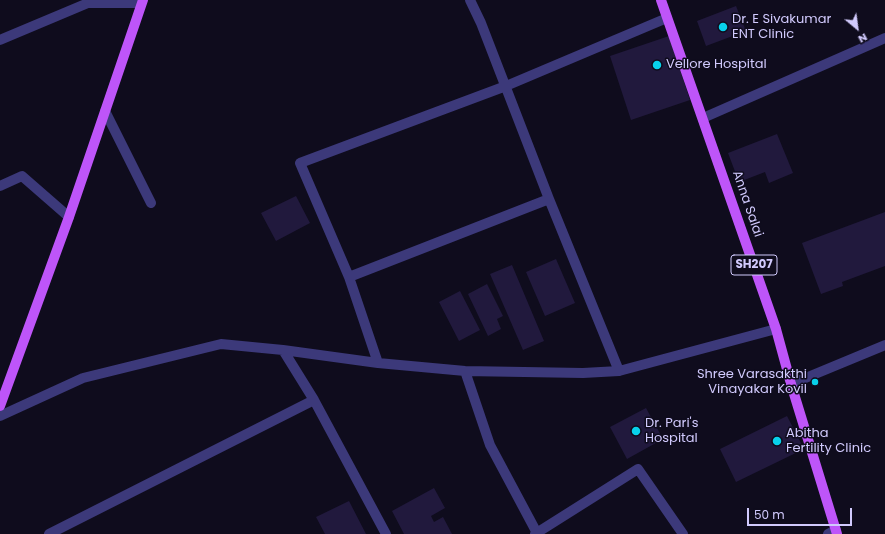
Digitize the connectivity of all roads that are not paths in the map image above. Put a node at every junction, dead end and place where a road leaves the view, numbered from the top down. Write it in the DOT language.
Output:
graph roads {
  1 [pos="470,0"];
  2 [pos="661,0"];
  3 [pos="87,2"];
  4 [pos="142,2"];
  5 [pos="667,18"];
  6 [pos="885,38"];
  7 [pos="0,40"];
  8 [pos="506,86"];
  9 [pos="105,111"];
  10 [pos="704,118"];
  11 [pos="0,186"];
  12 [pos="549,199"];
  13 [pos="151,203"];
  14 [pos="69,217"];
  15 [pos="350,277"];
  16 [pos="776,329"];
  17 [pos="885,345"];
  18 [pos="283,350"];
  19 [pos="378,364"];
  20 [pos="619,371"];
  21 [pos="465,372"];
  22 [pos="791,384"];
  23 [pos="314,400"];
  24 [pos="0,406"];
  25 [pos="0,416"];
  26 [pos="536,533"];
  27 [pos="834,533"];
  28 [pos="49,534"];
  29 [pos="386,534"];
  30 [pos="683,534"];
  1 -- 8 [label="street"];
  2 -- 5 [label="main road, Anna Salai / SH207"];
  3 -- 4 [label="street"];
  3 -- 7 [label="street"];
  4 -- 9 [label="main road"];
  5 -- 8 [label="street"];
  5 -- 10 [label="main road, Anna Salai / SH207"];
  6 -- 10 [label="street"];
  8 -- 12 [label="street"];
  8 -- 15 [label="street"];
  9 -- 13 [label="street"];
  9 -- 14 [label="main road"];
  10 -- 16 [label="main road, Anna Salai / SH207"];
  11 -- 14 [label="street"];
  12 -- 15 [label="street"];
  12 -- 20 [label="street"];
  14 -- 24 [label="main road"];
  15 -- 19 [label="street"];
  16 -- 20 [label="street"];
  16 -- 22 [label="main road, Anna Salai / SH207"];
  17 -- 22 [label="street"];
  18 -- 19 [label="street"];
  18 -- 23 [label="street"];
  18 -- 25 [label="street"];
  19 -- 21 [label="street"];
  20 -- 21 [label="street"];
  21 -- 26 [label="street"];
  22 -- 27 [label="main road, Anna Salai / SH207"];
  23 -- 28 [label="street"];
  23 -- 29 [label="street"];
  26 -- 30 [label="street"];
}
